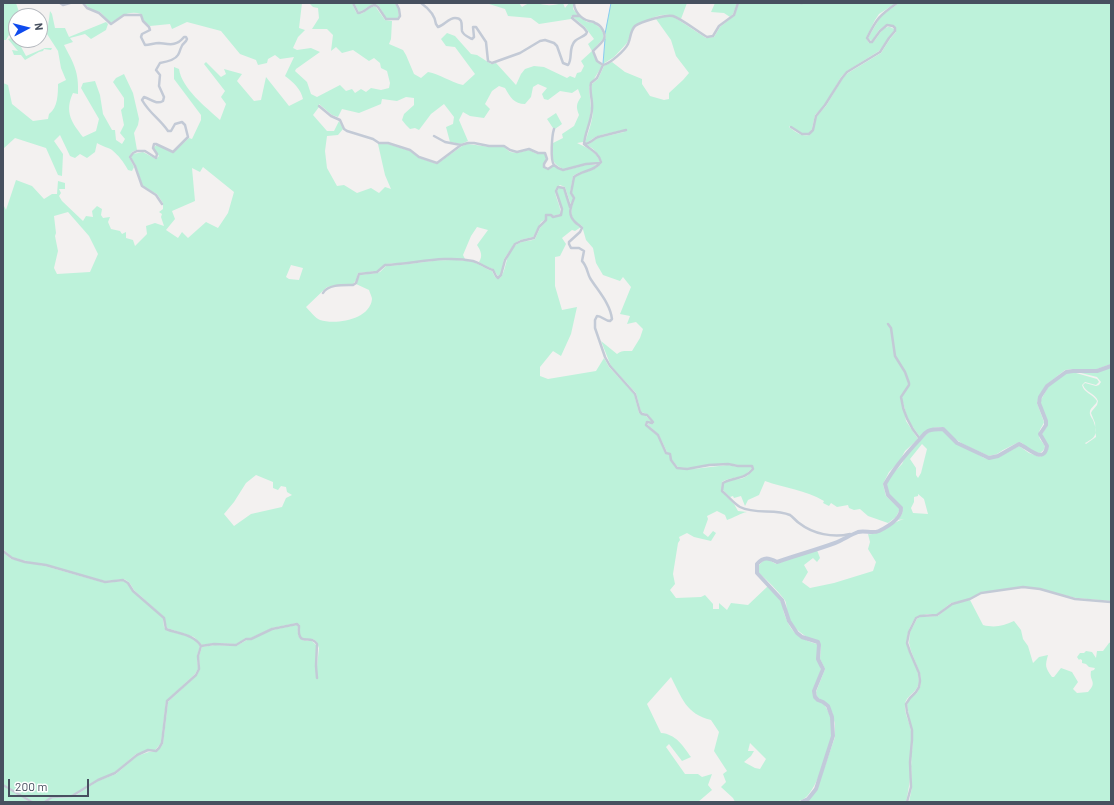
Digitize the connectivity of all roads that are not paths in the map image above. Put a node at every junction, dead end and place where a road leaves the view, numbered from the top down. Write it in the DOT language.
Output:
graph roads {
  1 [pos="60,3"];
  2 [pos="70,3"];
  3 [pos="83,3"];
  4 [pos="353,3"];
  5 [pos="396,3"];
  6 [pos="421,3"];
  7 [pos="574,3"];
  8 [pos="738,3"];
  9 [pos="897,3"];
  10 [pos="580,16"];
  11 [pos="603,65"];
  12 [pos="319,106"];
  13 [pos="791,127"];
  14 [pos="554,129"];
  15 [pos="626,130"];
  16 [pos="434,136"];
  17 [pos="584,144"];
  18 [pos="461,145"];
  19 [pos="600,163"];
  20 [pos="554,164"];
  21 [pos="162,204"];
  22 [pos="570,207"];
  23 [pos="323,293"];
  24 [pos="888,324"];
  25 [pos="1111,366"];
  26 [pos="920,439"];
  27 [pos="856,533"];
  28 [pos="3,551"];
  29 [pos="1111,602"];
  30 [pos="201,646"];
  31 [pos="317,678"];
  32 [pos="3,785"];
  33 [pos="32,802"];
  34 [pos="45,802"];
  35 [pos="802,802"];
  36 [pos="907,802"];
  1 -- 2 [label="street"];
  3 -- 21 [label="street"];
  4 -- 5 [label="street"];
  6 -- 10 [label="street"];
  7 -- 10 [label="street"];
  8 -- 11 [label="street"];
  9 -- 13 [label="street"];
  10 -- 11 [label="street"];
  11 -- 17 [label="street"];
  12 -- 18 [label="street"];
  14 -- 20 [label="street"];
  15 -- 17 [label="street"];
  16 -- 18 [label="street"];
  17 -- 19 [label="street"];
  18 -- 20 [label="street"];
  19 -- 20 [label="street"];
  19 -- 22 [label="street"];
  22 -- 23 [label="street"];
  22 -- 27 [label="street"];
  24 -- 26 [label="street"];
  25 -- 26 [label="street"];
  26 -- 27 [label="street"];
  27 -- 35 [label="street"];
  28 -- 30 [label="street"];
  29 -- 36 [label="street"];
  30 -- 31 [label="street"];
  30 -- 34 [label="street"];
  32 -- 33 [label="street"];
}
